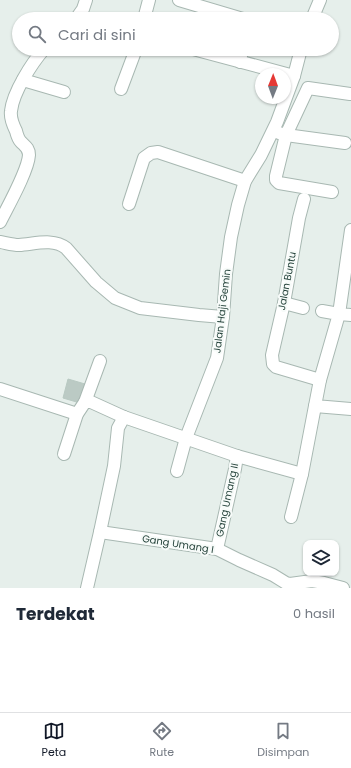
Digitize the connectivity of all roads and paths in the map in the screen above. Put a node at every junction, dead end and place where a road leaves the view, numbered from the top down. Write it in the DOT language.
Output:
graph roads {
  1 [pos="86,0"];
  2 [pos="148,0"];
  3 [pos="179,0"];
  4 [pos="320,0"];
  5 [pos="81,12"];
  6 [pos="145,12"];
  7 [pos="219,12"];
  8 [pos="315,12"];
  9 [pos="38,56"];
  10 [pos="133,56"];
  11 [pos="218,56"];
  12 [pos="241,56"];
  13 [pos="299,56"];
  14 [pos="240,62"];
  15 [pos="23,80"];
  16 [pos="293,82"];
  17 [pos="121,89"];
  18 [pos="64,92"];
  19 [pos="350,94"];
  20 [pos="272,132"];
  21 [pos="286,135"];
  22 [pos="345,143"];
  23 [pos="245,181"];
  24 [pos="332,192"];
  25 [pos="304,199"];
  26 [pos="129,204"];
  27 [pos="1,217"];
  28 [pos="351,230"];
  29 [pos="0,242"];
  30 [pos="284,303"];
  31 [pos="303,308"];
  32 [pos="322,311"];
  33 [pos="345,314"];
  34 [pos="223,317"];
  35 [pos="100,361"];
  36 [pos="320,380"];
  37 [pos="0,389"];
  38 [pos="84,402"];
  39 [pos="315,406"];
  40 [pos="351,409"];
  41 [pos="77,414"];
  42 [pos="124,416"];
  43 [pos="186,438"];
  44 [pos="64,454"];
  45 [pos="237,456"];
  46 [pos="177,471"];
  47 [pos="302,474"];
  48 [pos="291,517"];
  49 [pos="100,532"];
  50 [pos="217,549"];
  51 [pos="86,588"];
  52 [pos="343,588"];
  1 -- 5 [label="street"];
  2 -- 6 [label="street"];
  3 -- 7 [label="street"];
  4 -- 8 [label="street"];
  9 -- 15 [label="street"];
  10 -- 17 [label="street"];
  11 -- 14 [label="street"];
  12 -- 14 [label="street"];
  13 -- 16 [label="street, Jalan Haji Gemin"];
  14 -- 16 [label="street"];
  15 -- 18 [label="street"];
  15 -- 27 [label="street"];
  16 -- 20 [label="street, Jalan Haji Gemin"];
  19 -- 21 [label="street"];
  20 -- 21 [label="street"];
  20 -- 23 [label="street, Jalan Haji Gemin"];
  21 -- 22 [label="street"];
  21 -- 24 [label="street"];
  23 -- 26 [label="street"];
  23 -- 34 [label="street, Jalan Haji Gemin"];
  25 -- 30 [label="street, Jalan Buntu"];
  28 -- 33 [label="street"];
  29 -- 34 [label="street"];
  30 -- 31 [label="street"];
  30 -- 36 [label="street, Jalan Buntu"];
  32 -- 33 [label="street"];
  33 -- 36 [label="street"];
  34 -- 43 [label="street, Jalan Haji Gemin"];
  35 -- 38 [label="street"];
  36 -- 39 [label="street"];
  37 -- 41 [label="street"];
  38 -- 41 [label="street"];
  38 -- 42 [label="street"];
  39 -- 40 [label="street"];
  39 -- 47 [label="street"];
  41 -- 44 [label="street"];
  42 -- 43 [label="street"];
  42 -- 49 [label="street"];
  43 -- 45 [label="street, Gang Umang II"];
  43 -- 46 [label="street, Jalan Haji Gemin"];
  45 -- 47 [label="street"];
  45 -- 50 [label="street, Gang Umang II"];
  47 -- 48 [label="street"];
  49 -- 50 [label="street, Gang Umang I"];
  49 -- 51 [label="street"];
  50 -- 52 [label="street, Gang Umang I"];
}
